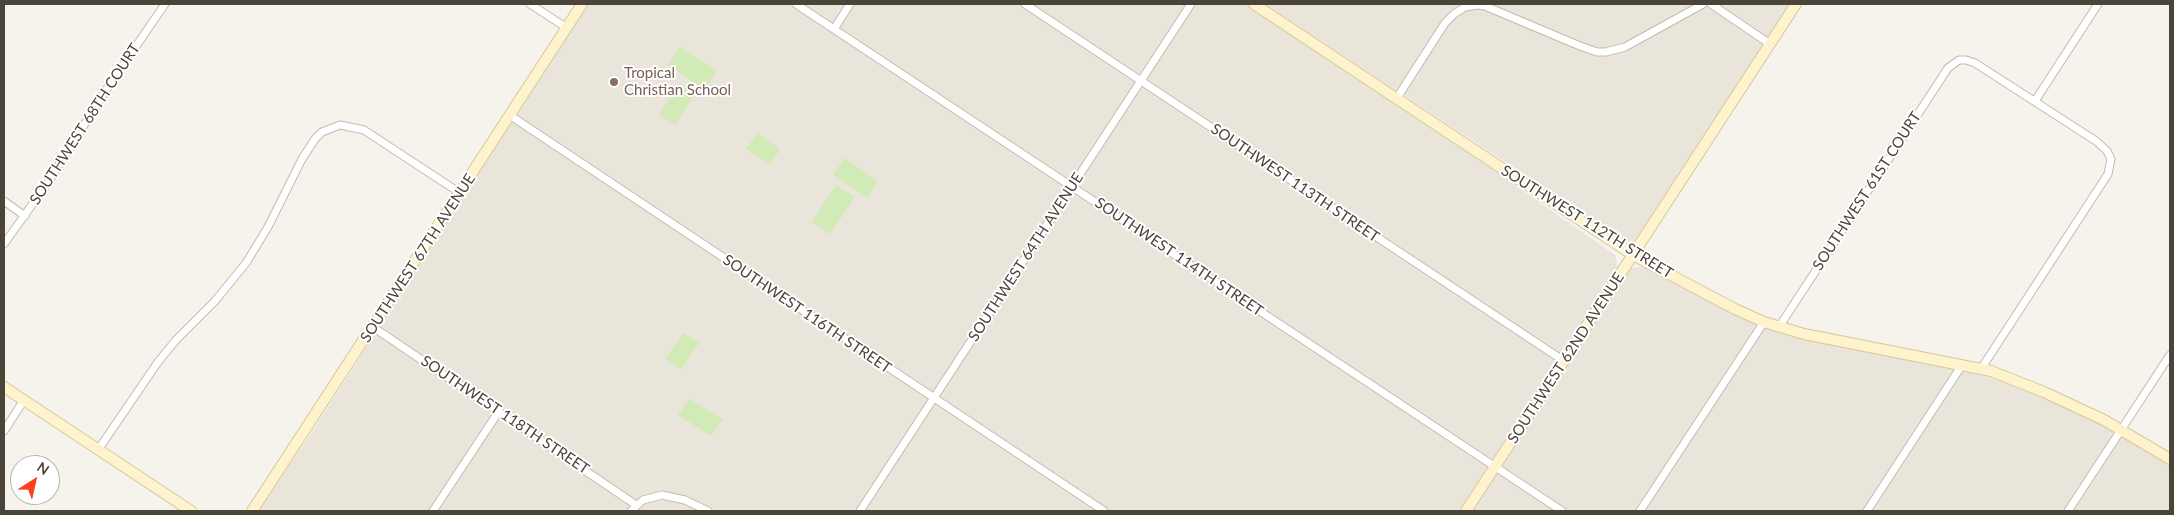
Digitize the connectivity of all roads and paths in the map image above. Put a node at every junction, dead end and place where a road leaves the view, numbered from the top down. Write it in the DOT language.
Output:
graph roads {
  1 [pos="166,4"];
  2 [pos="530,4"];
  3 [pos="582,4"];
  4 [pos="796,4"];
  5 [pos="850,4"];
  6 [pos="1025,4"];
  7 [pos="1191,4"];
  8 [pos="1254,4"];
  9 [pos="1703,4"];
  10 [pos="1711,4"];
  11 [pos="1796,4"];
  12 [pos="2098,4"];
  13 [pos="567,28"];
  14 [pos="834,29"];
  15 [pos="1770,44"];
  16 [pos="1141,81"];
  17 [pos="1397,98"];
  18 [pos="2035,101"];
  19 [pos="511,116"];
  20 [pos="1072,186"];
  21 [pos="460,193"];
  22 [pos="4,201"];
  23 [pos="25,216"];
  24 [pos="4,244"];
  25 [pos="1633,255"];
  26 [pos="1764,322"];
  27 [pos="373,327"];
  28 [pos="1779,327"];
  29 [pos="2170,355"];
  30 [pos="1564,362"];
  31 [pos="1962,365"];
  32 [pos="1981,369"];
  33 [pos="4,387"];
  34 [pos="934,398"];
  35 [pos="24,400"];
  36 [pos="499,411"];
  37 [pos="2122,429"];
  38 [pos="4,431"];
  39 [pos="98,450"];
  40 [pos="2170,459"];
  41 [pos="1495,467"];
  42 [pos="633,508"];
  43 [pos="192,511"];
  44 [pos="252,511"];
  45 [pos="433,511"];
  46 [pos="708,511"];
  47 [pos="860,511"];
  48 [pos="1104,511"];
  49 [pos="1466,511"];
  50 [pos="1562,511"];
  51 [pos="1640,511"];
  52 [pos="1867,511"];
  53 [pos="2068,511"];
  1 -- 23 [label="street, SOUTHWEST 68TH COURT"];
  2 -- 13 [label="street"];
  3 -- 13 [label="main road, SOUTHWEST 67TH AVENUE"];
  4 -- 14 [label="street, SOUTHWEST 114TH STREET"];
  5 -- 14 [label="street"];
  6 -- 16 [label="street, SOUTHWEST 113TH STREET"];
  7 -- 16 [label="street, SOUTHWEST 64TH AVENUE"];
  8 -- 17 [label="main road, SOUTHWEST 112TH STREET"];
  9 -- 17 [label="street"];
  10 -- 15 [label="street"];
  11 -- 15 [label="main road, SOUTHWEST 62ND AVENUE"];
  12 -- 18 [label="street"];
  13 -- 19 [label="main road, SOUTHWEST 67TH AVENUE"];
  14 -- 20 [label="street, SOUTHWEST 114TH STREET"];
  15 -- 25 [label="main road, SOUTHWEST 62ND AVENUE"];
  16 -- 20 [label="street, SOUTHWEST 64TH AVENUE"];
  16 -- 30 [label="street, SOUTHWEST 113TH STREET"];
  17 -- 25 [label="main road, SOUTHWEST 112TH STREET"];
  18 -- 28 [label="street, SOUTHWEST 61ST COURT"];
  18 -- 32 [label="street"];
  19 -- 21 [label="main road, SOUTHWEST 67TH AVENUE"];
  19 -- 34 [label="street, SOUTHWEST 116TH STREET"];
  20 -- 34 [label="street, SOUTHWEST 64TH AVENUE"];
  20 -- 41 [label="street, SOUTHWEST 114TH STREET"];
  21 -- 27 [label="main road, SOUTHWEST 67TH AVENUE"];
  21 -- 39 [label="street"];
  22 -- 23 [label="street"];
  23 -- 24 [label="street, SOUTHWEST 68TH COURT"];
  25 -- 26 [label="main road, SOUTHWEST 112TH STREET"];
  25 -- 30 [label="main road, SOUTHWEST 62ND AVENUE"];
  26 -- 28 [label="main road, SOUTHWEST 112TH STREET"];
  26 -- 51 [label="street"];
  27 -- 36 [label="street, SOUTHWEST 118TH STREET"];
  27 -- 44 [label="main road, SOUTHWEST 67TH AVENUE"];
  28 -- 31 [label="main road, SOUTHWEST 112TH STREET"];
  29 -- 37 [label="street"];
  30 -- 41 [label="main road, SOUTHWEST 62ND AVENUE"];
  31 -- 32 [label="main road, SOUTHWEST 112TH STREET"];
  31 -- 52 [label="street"];
  32 -- 37 [label="main road, SOUTHWEST 112TH STREET"];
  33 -- 35 [label="main road"];
  34 -- 47 [label="street, SOUTHWEST 64TH AVENUE"];
  34 -- 48 [label="street, SOUTHWEST 116TH STREET"];
  35 -- 38 [label="street"];
  35 -- 39 [label="main road"];
  36 -- 42 [label="street, SOUTHWEST 118TH STREET"];
  36 -- 45 [label="street"];
  37 -- 40 [label="main road, SOUTHWEST 112TH STREET"];
  37 -- 53 [label="street"];
  39 -- 43 [label="main road"];
  41 -- 49 [label="main road, SOUTHWEST 62ND AVENUE"];
  41 -- 50 [label="street, SOUTHWEST 114TH STREET"];
  42 -- 46 [label="street"];
}
